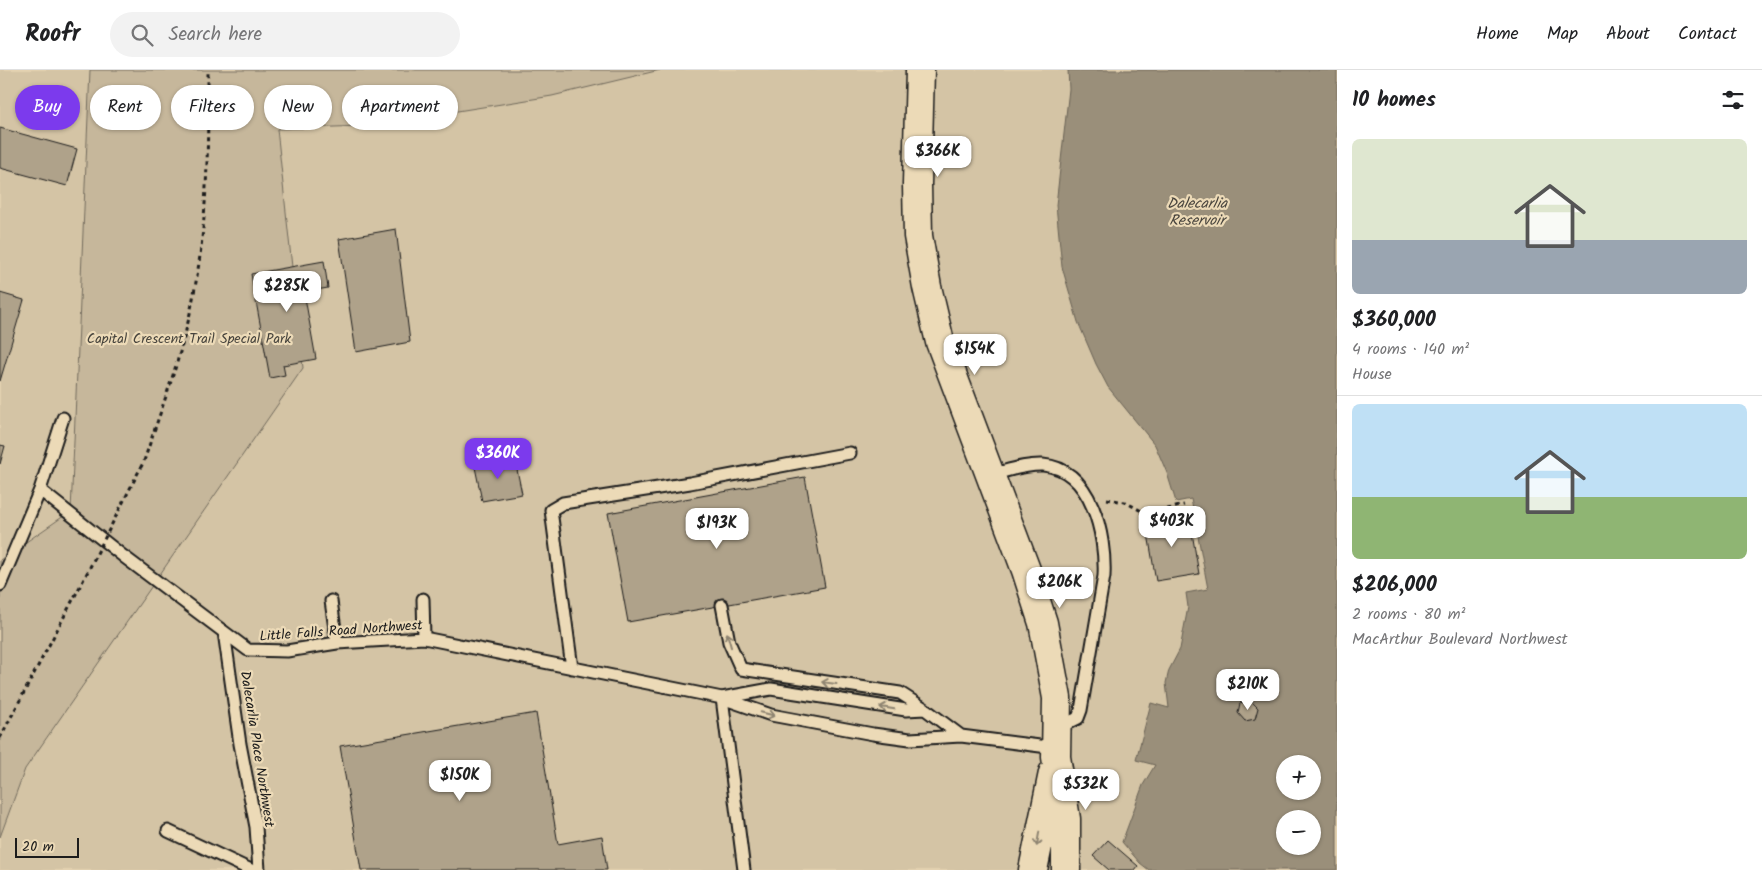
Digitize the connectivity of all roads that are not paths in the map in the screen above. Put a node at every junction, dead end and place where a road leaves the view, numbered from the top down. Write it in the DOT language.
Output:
graph roads {
  1 [pos="920,70"];
  2 [pos="64,418"];
  3 [pos="850,453"];
  4 [pos="990,475"];
  5 [pos="40,490"];
  6 [pos="0,585"];
  7 [pos="423,599"];
  8 [pos="331,601"];
  9 [pos="722,605"];
  10 [pos="224,632"];
  11 [pos="424,638"];
  12 [pos="337,643"];
  13 [pos="572,668"];
  14 [pos="722,698"];
  15 [pos="925,709"];
  16 [pos="962,736"];
  17 [pos="1056,744"];
  18 [pos="168,831"];
  19 [pos="251,870"];
  20 [pos="259,870"];
  21 [pos="744,870"];
  22 [pos="1033,870"];
  23 [pos="1066,870"];
  1 -- 4 [label="main road"];
  2 -- 5 [label="lane"];
  3 -- 13 [label="lane"];
  4 -- 17 [label="main road"];
  4 -- 17 [label="lane"];
  5 -- 6 [label="lane"];
  5 -- 10 [label="lane, Little Falls Road Northwest"];
  7 -- 11 [label="lane"];
  8 -- 12 [label="lane"];
  15 -- 9 [label="lane, one-way"];
  10 -- 12 [label="lane, Little Falls Road Northwest"];
  10 -- 20 [label="lane, Dalecarlia Place Northwest"];
  11 -- 12 [label="lane, Little Falls Road Northwest"];
  11 -- 13 [label="lane, Little Falls Road Northwest"];
  13 -- 14 [label="lane, Little Falls Road Northwest"];
  15 -- 14 [label="lane, one-way"];
  14 -- 16 [label="lane, one-way"];
  14 -- 21 [label="lane"];
  15 -- 16 [label="lane"];
  16 -- 17 [label="lane"];
  17 -- 22 [label="main road, one-way"];
  17 -- 23 [label="main road"];
  18 -- 19 [label="lane"];
}
